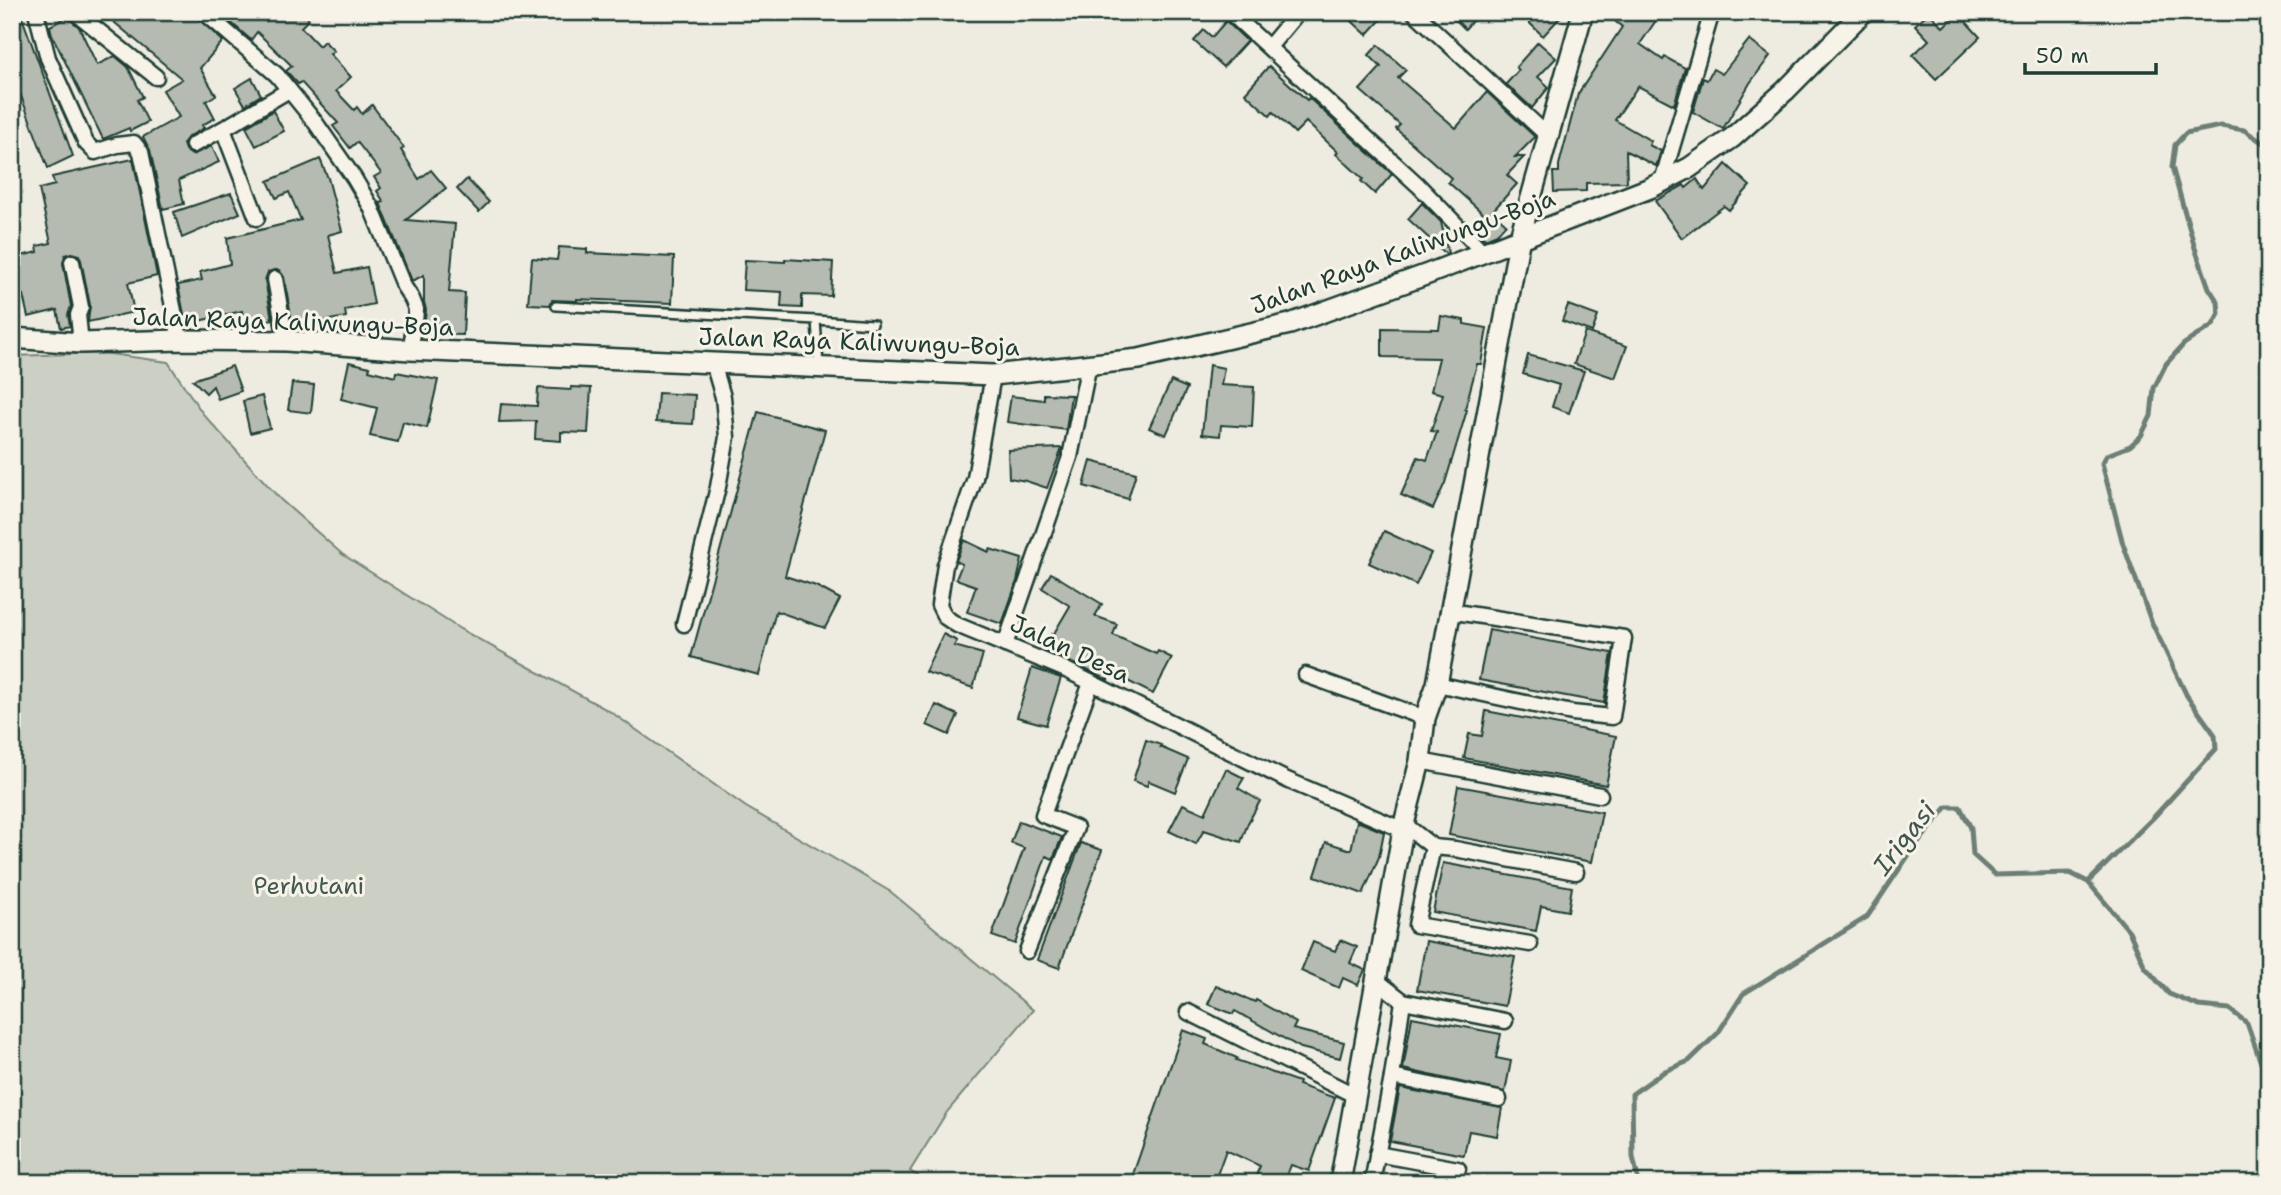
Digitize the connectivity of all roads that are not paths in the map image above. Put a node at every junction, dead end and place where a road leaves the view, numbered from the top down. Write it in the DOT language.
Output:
graph roads {
  1 [pos="36,12"];
  2 [pos="75,12"];
  3 [pos="1230,12"];
  4 [pos="1298,12"];
  5 [pos="1414,12"];
  6 [pos="1583,12"];
  7 [pos="1712,12"];
  8 [pos="1863,12"];
  9 [pos="213,15"];
  10 [pos="1269,47"];
  11 [pos="156,77"];
  12 [pos="289,90"];
  13 [pos="223,129"];
  14 [pos="1548,136"];
  15 [pos="193,145"];
  16 [pos="1662,181"];
  17 [pos="257,218"];
  18 [pos="1520,237"];
  19 [pos="1483,252"];
  20 [pos="72,262"];
  21 [pos="275,279"];
  22 [pos="556,306"];
  23 [pos="816,320"];
  24 [pos="873,324"];
  25 [pos="12,338"];
  26 [pos="180,340"];
  27 [pos="286,341"];
  28 [pos="81,342"];
  29 [pos="410,349"];
  30 [pos="713,363"];
  31 [pos="1089,364"];
  32 [pos="819,366"];
  33 [pos="993,375"];
  34 [pos="1449,611"];
  35 [pos="684,624"];
  36 [pos="1005,645"];
  37 [pos="1306,675"];
  38 [pos="1091,683"];
  39 [pos="1437,684"];
  40 [pos="1425,718"];
  41 [pos="1420,761"];
  42 [pos="1600,795"];
  43 [pos="1403,827"];
  44 [pos="1433,847"];
  45 [pos="1576,872"];
  46 [pos="1530,944"];
  47 [pos="1027,951"];
  48 [pos="1376,980"];
  49 [pos="1403,1001"];
  50 [pos="1188,1012"];
  51 [pos="1504,1021"];
  52 [pos="1392,1077"];
  53 [pos="1356,1096"];
  54 [pos="1499,1099"];
  55 [pos="1377,1153"];
  56 [pos="1458,1169"];
  57 [pos="1340,1183"];
  58 [pos="1371,1183"];
  1 -- 26 [label="street"];
  2 -- 11 [label="street"];
  3 -- 10 [label="street"];
  4 -- 10 [label="street"];
  5 -- 14 [label="street"];
  6 -- 14 [label="main road"];
  7 -- 16 [label="street"];
  8 -- 16 [label="main road, Jalan Raya Kaliwungu-Boja"];
  9 -- 12 [label="street"];
  10 -- 19 [label="street"];
  12 -- 13 [label="street"];
  12 -- 29 [label="street"];
  13 -- 15 [label="street"];
  13 -- 17 [label="street"];
  14 -- 18 [label="main road"];
  16 -- 18 [label="main road, Jalan Raya Kaliwungu-Boja"];
  18 -- 19 [label="main road, Jalan Raya Kaliwungu-Boja"];
  18 -- 34 [label="main road"];
  19 -- 31 [label="main road, Jalan Raya Kaliwungu-Boja"];
  20 -- 28 [label="street"];
  21 -- 27 [label="street"];
  22 -- 23 [label="lane"];
  23 -- 24 [label="lane"];
  23 -- 32 [label="lane"];
  25 -- 28 [label="main road, Jalan Raya Kaliwungu-Boja"];
  26 -- 27 [label="main road, Jalan Raya Kaliwungu-Boja"];
  26 -- 28 [label="main road, Jalan Raya Kaliwungu-Boja"];
  27 -- 29 [label="main road, Jalan Raya Kaliwungu-Boja"];
  29 -- 30 [label="main road, Jalan Raya Kaliwungu-Boja"];
  30 -- 32 [label="main road, Jalan Raya Kaliwungu-Boja"];
  30 -- 35 [label="street"];
  31 -- 33 [label="main road, Jalan Raya Kaliwungu-Boja"];
  31 -- 36 [label="street"];
  32 -- 33 [label="main road, Jalan Raya Kaliwungu-Boja"];
  33 -- 36 [label="street, Jalan Desa"];
  34 -- 39 [label="main road"];
  34 -- 39 [label="street"];
  36 -- 38 [label="street, Jalan Desa"];
  37 -- 40 [label="street"];
  38 -- 43 [label="street, Jalan Desa"];
  38 -- 47 [label="street"];
  39 -- 40 [label="main road"];
  40 -- 41 [label="main road"];
  41 -- 42 [label="street"];
  41 -- 43 [label="main road"];
  43 -- 44 [label="street, Jalan Desa"];
  43 -- 48 [label="main road"];
  44 -- 45 [label="street"];
  44 -- 46 [label="street"];
  48 -- 49 [label="street"];
  48 -- 53 [label="main road"];
  49 -- 51 [label="street"];
  49 -- 52 [label="street"];
  50 -- 53 [label="street"];
  52 -- 54 [label="street"];
  52 -- 55 [label="street"];
  53 -- 57 [label="main road"];
  55 -- 56 [label="street"];
  55 -- 58 [label="street"];
}
